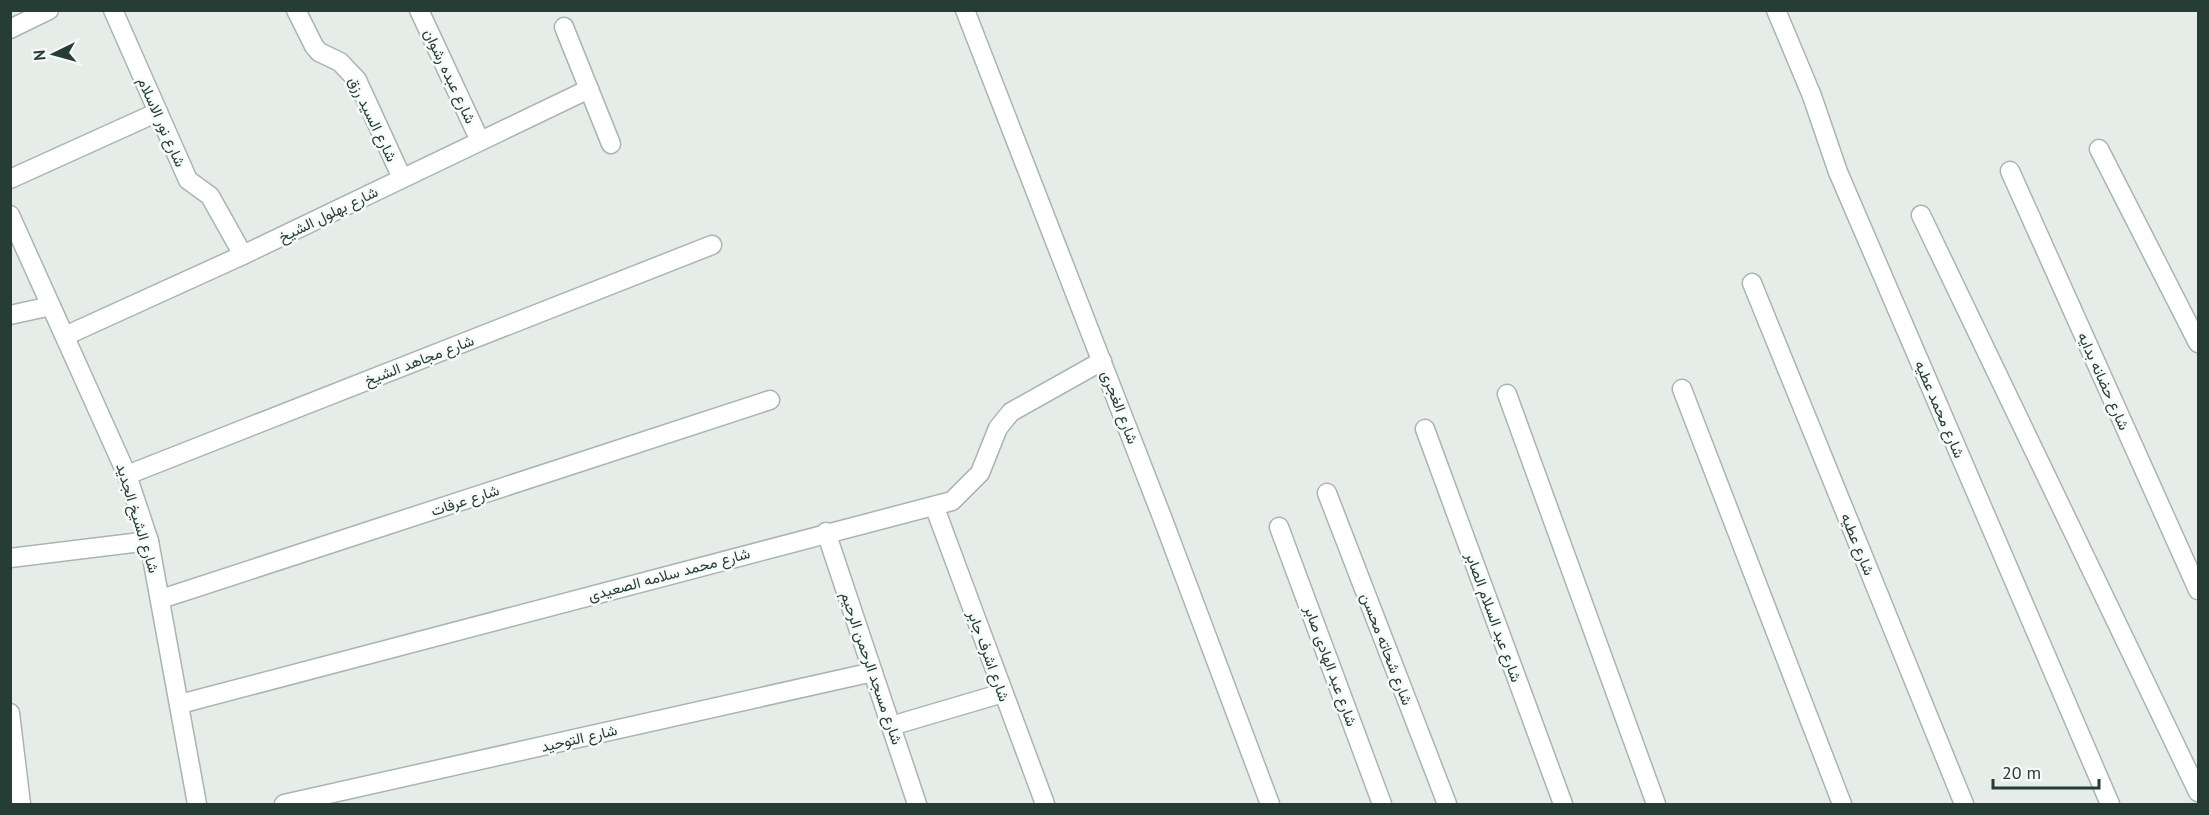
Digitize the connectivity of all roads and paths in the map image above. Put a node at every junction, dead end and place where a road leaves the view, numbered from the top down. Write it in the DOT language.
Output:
graph roads {
  1 [pos="49,10"];
  2 [pos="113,10"];
  3 [pos="296,10"];
  4 [pos="419,10"];
  5 [pos="965,10"];
  6 [pos="1776,10"];
  7 [pos="564,27"];
  8 [pos="10,29"];
  9 [pos="589,89"];
  10 [pos="158,112"];
  11 [pos="480,141"];
  12 [pos="611,144"];
  13 [pos="2099,149"];
  14 [pos="2010,171"];
  15 [pos="402,178"];
  16 [pos="10,179"];
  17 [pos="10,215"];
  18 [pos="1921,215"];
  19 [pos="712,245"];
  20 [pos="243,255"];
  21 [pos="1752,283"];
  22 [pos="51,306"];
  23 [pos="10,315"];
  24 [pos="65,336"];
  25 [pos="2199,343"];
  26 [pos="1102,361"];
  27 [pos="1682,389"];
  28 [pos="1507,394"];
  29 [pos="770,400"];
  30 [pos="1425,429"];
  31 [pos="127,475"];
  32 [pos="1327,493"];
  33 [pos="934,507"];
  34 [pos="1279,527"];
  35 [pos="826,532"];
  36 [pos="148,541"];
  37 [pos="10,558"];
  38 [pos="2199,590"];
  39 [pos="161,599"];
  40 [pos="873,672"];
  41 [pos="1003,693"];
  42 [pos="180,704"];
  43 [pos="10,713"];
  44 [pos="891,726"];
  45 [pos="2199,792"];
  46 [pos="21,804"];
  47 [pos="197,804"];
  48 [pos="285,804"];
  49 [pos="917,804"];
  50 [pos="1045,804"];
  51 [pos="1270,804"];
  52 [pos="1382,804"];
  53 [pos="1447,804"];
  54 [pos="1563,804"];
  55 [pos="1656,804"];
  56 [pos="1842,804"];
  57 [pos="1964,804"];
  58 [pos="2110,804"];
  1 -- 8 [label="street"];
  2 -- 10 [label="street, شارع نور الاسلام"];
  3 -- 15 [label="street, شارع السيد رزق"];
  4 -- 11 [label="street, شارع عبده رشوان"];
  5 -- 26 [label="street, شارع الغجرى"];
  6 -- 58 [label="street, شارع محمد عطيه"];
  7 -- 9 [label="street"];
  9 -- 11 [label="street, شارع بهلول الشيخ"];
  9 -- 12 [label="street"];
  10 -- 16 [label="street"];
  10 -- 20 [label="street, شارع نور الاسلام"];
  11 -- 15 [label="street, شارع بهلول الشيخ"];
  13 -- 25 [label="street"];
  14 -- 38 [label="street, شارع حضانه بدايه"];
  15 -- 20 [label="street, شارع بهلول الشيخ"];
  17 -- 22 [label="street, شارع الشيخ الجديد"];
  18 -- 45 [label="street"];
  19 -- 31 [label="street, شارع مجاهد الشيخ"];
  20 -- 24 [label="street, شارع بهلول الشيخ"];
  21 -- 57 [label="street, شارع عطيه"];
  22 -- 23 [label="street"];
  22 -- 24 [label="street, شارع الشيخ الجديد"];
  24 -- 31 [label="street, شارع الشيخ الجديد"];
  26 -- 33 [label="street, شارع محمد سلامه الصعيدى"];
  26 -- 51 [label="street, شارع الغجرى"];
  27 -- 56 [label="street"];
  28 -- 55 [label="street"];
  29 -- 39 [label="street, شارع عرفات"];
  30 -- 54 [label="street, شارع عبد السلام الصابر"];
  31 -- 36 [label="street, شارع الشيخ الجديد"];
  32 -- 53 [label="street, شارع شحاته محسن"];
  33 -- 35 [label="street, شارع محمد سلامه الصعيدى"];
  33 -- 41 [label="street, شارع اشرف جابر"];
  34 -- 52 [label="street, شارع عبد الهادى صابر"];
  35 -- 40 [label="street, شارع مسجد الرحمن الرحيم"];
  35 -- 42 [label="street, شارع محمد سلامه الصعيدى"];
  36 -- 37 [label="street"];
  36 -- 39 [label="street, شارع الشيخ الجديد"];
  39 -- 42 [label="street, شارع الشيخ الجديد"];
  40 -- 44 [label="street, شارع مسجد الرحمن الرحيم"];
  40 -- 48 [label="street, شارع التوحيد"];
  41 -- 44 [label="street"];
  41 -- 50 [label="street, شارع اشرف جابر"];
  42 -- 47 [label="street, شارع الشيخ الجديد"];
  43 -- 46 [label="street"];
  44 -- 49 [label="street, شارع مسجد الرحمن الرحيم"];
}
